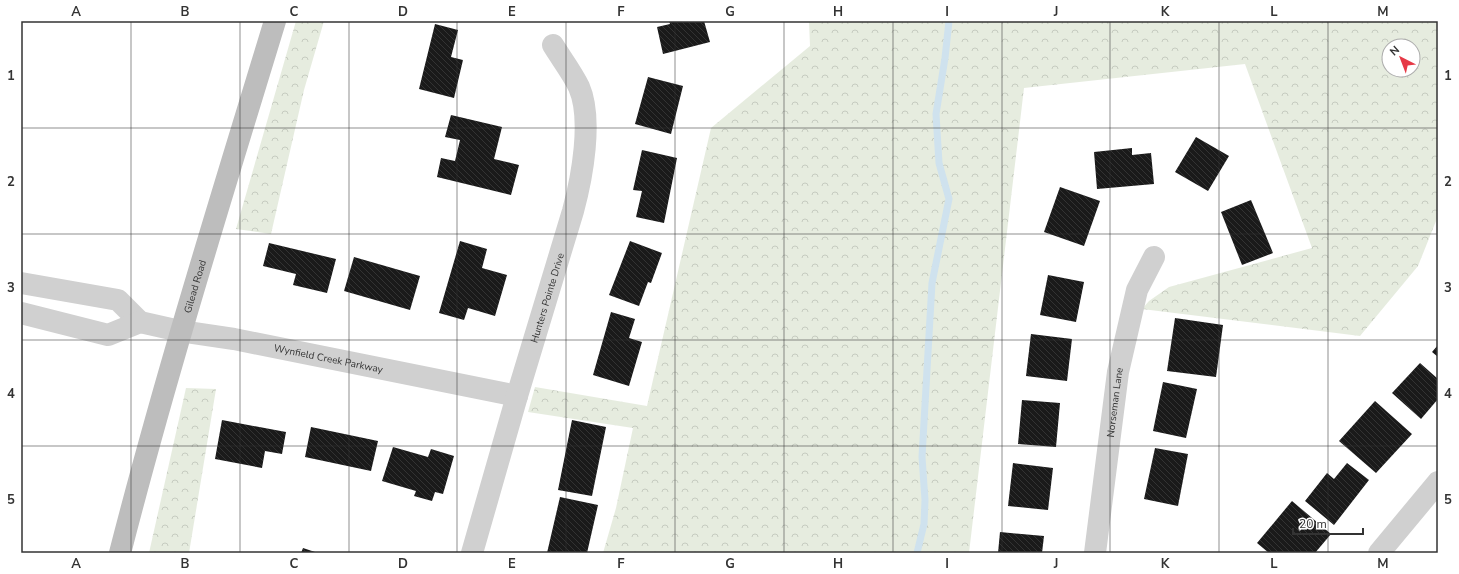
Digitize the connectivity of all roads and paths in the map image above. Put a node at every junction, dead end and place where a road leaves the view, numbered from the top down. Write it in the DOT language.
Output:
graph roads {
  1 [pos="275,21"];
  2 [pos="553,45"];
  3 [pos="1154,257"];
  4 [pos="21,283"];
  5 [pos="21,313"];
  6 [pos="140,322"];
  7 [pos="180,331"];
  8 [pos="517,396"];
  9 [pos="1438,482"];
  10 [pos="120,553"];
  11 [pos="472,553"];
  12 [pos="1095,553"];
  13 [pos="1379,553"];
  1 -- 7 [label="main road, Gilead Road"];
  2 -- 8 [label="street, Hunters Pointe Drive"];
  3 -- 12 [label="street, Norseman Lane"];
  4 -- 6 [label="street"];
  5 -- 6 [label="street"];
  6 -- 7 [label="street, Wynfield Creek Parkway"];
  7 -- 8 [label="street, Wynfield Creek Parkway"];
  7 -- 10 [label="main road, Gilead Road"];
  8 -- 11 [label="street, Hunters Pointe Drive"];
  9 -- 13 [label="street"];
}
